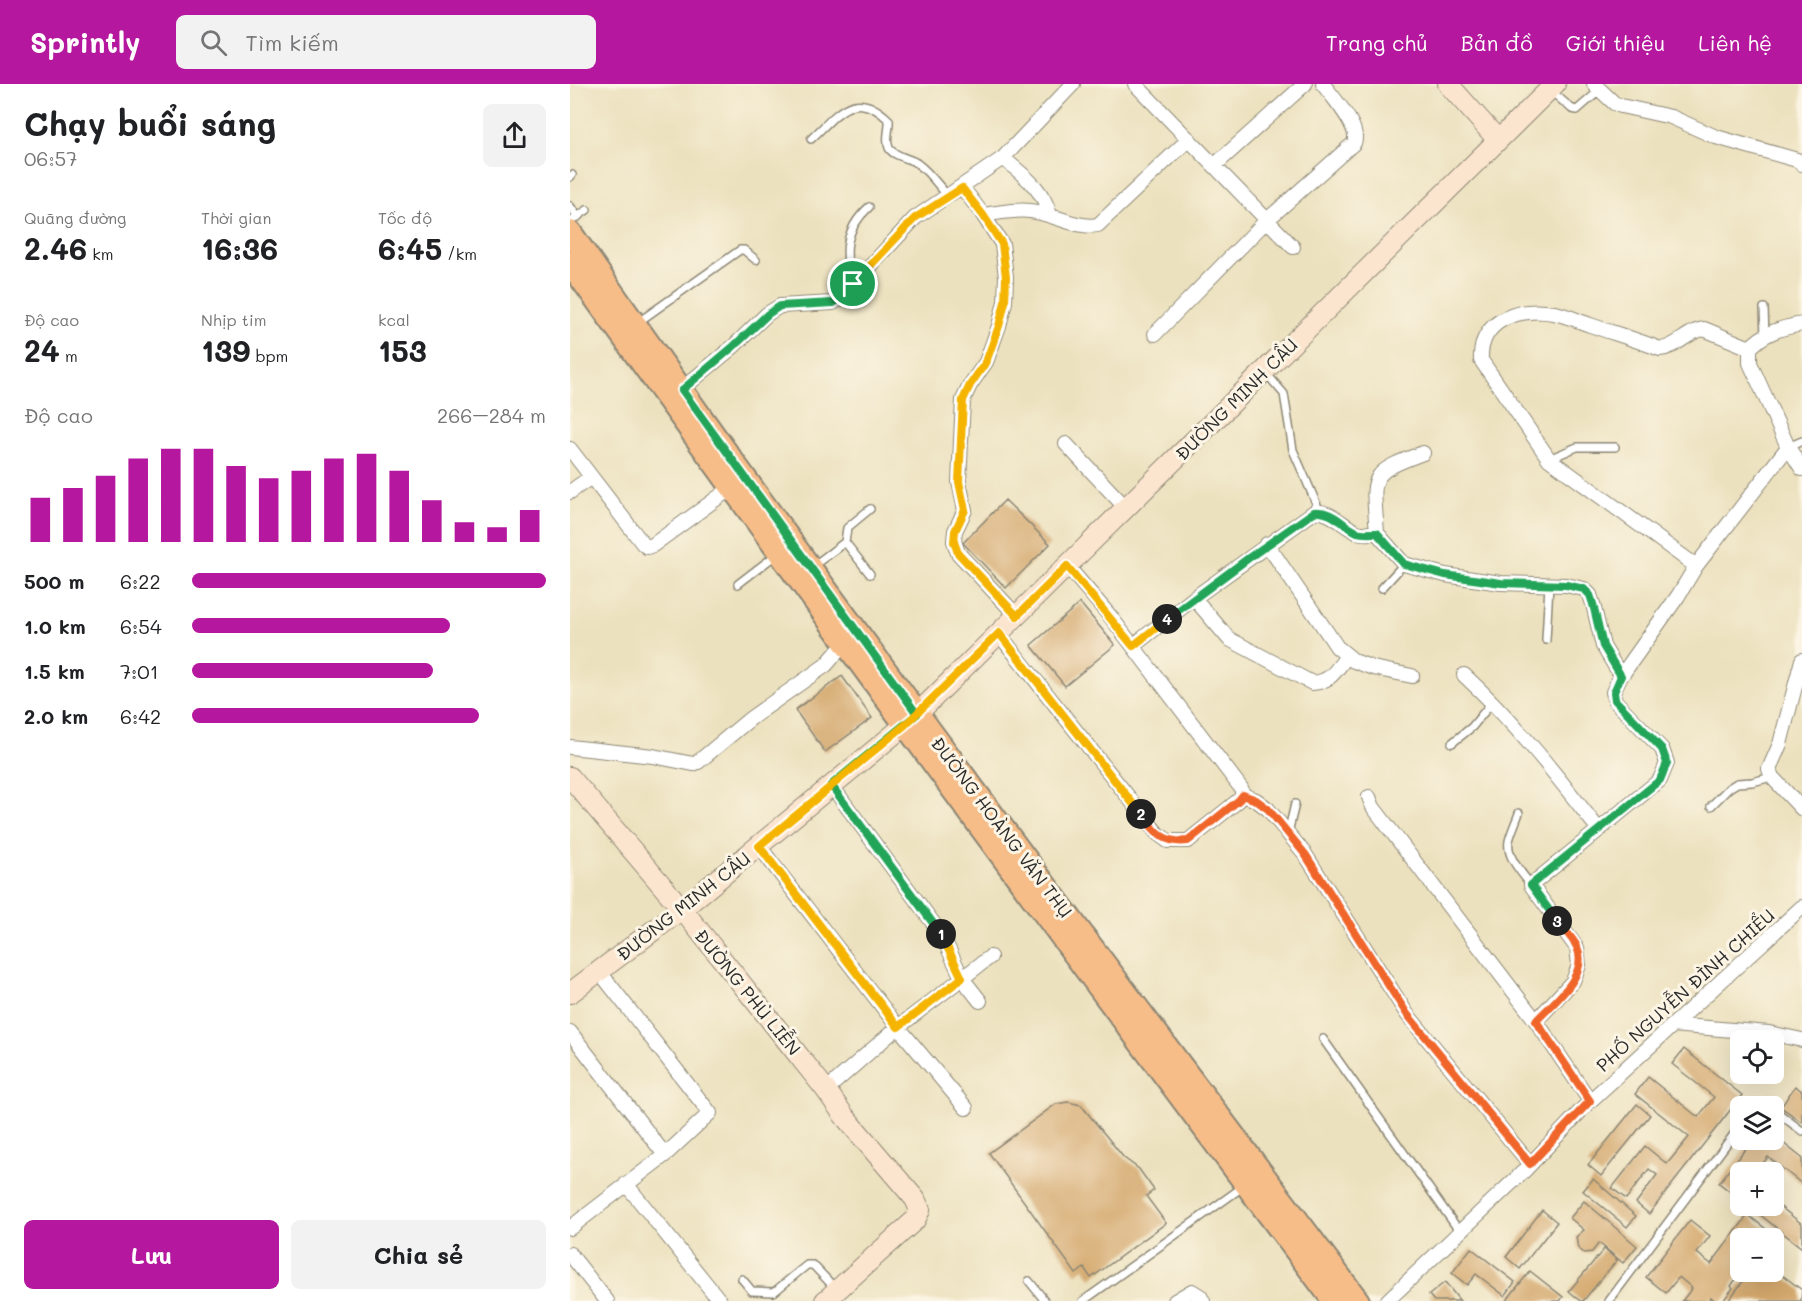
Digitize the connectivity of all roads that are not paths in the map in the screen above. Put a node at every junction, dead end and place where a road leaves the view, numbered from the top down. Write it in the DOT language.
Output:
graph roads {
  1 [pos="1073,84"];
  2 [pos="1135,84"];
  3 [pos="1305,84"];
  4 [pos="1323,84"];
  5 [pos="1448,84"];
  6 [pos="1552,87"];
  7 [pos="1597,87"];
  8 [pos="811,139"];
  9 [pos="1189,139"];
  10 [pos="1498,140"];
  11 [pos="1003,158"];
  12 [pos="1802,164"];
  13 [pos="1215,165"];
  14 [pos="962,188"];
  15 [pos="948,196"];
  16 [pos="570,206"];
  17 [pos="869,207"];
  18 [pos="587,210"];
  19 [pos="983,215"];
  20 [pos="1050,215"];
  21 [pos="1267,220"];
  22 [pos="570,222"];
  23 [pos="574,224"];
  24 [pos="1293,247"];
  25 [pos="756,260"];
  26 [pos="570,263"];
  27 [pos="853,284"];
  28 [pos="1764,308"];
  29 [pos="634,324"];
  30 [pos="1802,324"];
  31 [pos="1155,334"];
  32 [pos="1765,336"];
  33 [pos="1750,348"];
  34 [pos="1264,371"];
  35 [pos="682,390"];
  36 [pos="1802,441"];
  37 [pos="1066,444"];
  38 [pos="1615,447"];
  39 [pos="1788,447"];
  40 [pos="570,448"];
  41 [pos="1423,453"];
  42 [pos="1549,459"];
  43 [pos="1802,469"];
  44 [pos="591,477"];
  45 [pos="732,478"];
  46 [pos="570,492"];
  47 [pos="1126,508"];
  48 [pos="870,509"];
  49 [pos="1320,512"];
  50 [pos="1377,533"];
  51 [pos="845,542"];
  52 [pos="1268,544"];
  53 [pos="779,553"];
  54 [pos="1404,564"];
  55 [pos="1067,566"];
  56 [pos="1696,566"];
  57 [pos="811,568"];
  58 [pos="870,574"];
  59 [pos="738,584"];
  60 [pos="1549,585"];
  61 [pos="1382,588"];
  62 [pos="1194,598"];
  63 [pos="1017,616"];
  64 [pos="999,633"];
  65 [pos="1546,640"];
  66 [pos="845,643"];
  67 [pos="1133,646"];
  68 [pos="1347,656"];
  69 [pos="1802,660"];
  70 [pos="1464,675"];
  71 [pos="1413,676"];
  72 [pos="1621,676"];
  73 [pos="1493,701"];
  74 [pos="911,720"];
  75 [pos="1452,743"];
  76 [pos="570,747"];
  77 [pos="570,777"];
  78 [pos="1772,777"];
  79 [pos="831,785"];
  80 [pos="1243,795"];
  81 [pos="1368,797"];
  82 [pos="1294,804"];
  83 [pos="1711,806"];
  84 [pos="1802,809"];
  85 [pos="1519,813"];
  86 [pos="1599,830"];
  87 [pos="1288,833"];
  88 [pos="759,846"];
  89 [pos="1531,885"];
  90 [pos="1802,907"];
  91 [pos="682,909"];
  92 [pos="990,957"];
  93 [pos="599,971"];
  94 [pos="962,978"];
  95 [pos="570,993"];
  96 [pos="980,1001"];
  97 [pos="1127,1011"];
  98 [pos="1536,1021"];
  99 [pos="1672,1025"];
  100 [pos="898,1027"];
  101 [pos="570,1032"];
  102 [pos="1323,1039"];
  103 [pos="1802,1040"];
  104 [pos="826,1090"];
  105 [pos="1590,1101"];
  106 [pos="966,1108"];
  107 [pos="1784,1117"];
  108 [pos="1802,1131"];
  109 [pos="1730,1139"];
  110 [pos="665,1155"];
  111 [pos="1530,1164"];
  112 [pos="626,1184"];
  113 [pos="1246,1185"];
  114 [pos="570,1228"];
  115 [pos="1460,1232"];
  116 [pos="570,1254"];
  117 [pos="742,1279"];
  118 [pos="1029,1281"];
  119 [pos="831,1295"];
  120 [pos="607,1301"];
  121 [pos="720,1301"];
  122 [pos="1045,1301"];
  123 [pos="1083,1301"];
  124 [pos="1175,1301"];
  125 [pos="1203,1301"];
  126 [pos="1334,1301"];
  127 [pos="1358,1301"];
  128 [pos="1387,1301"];
  129 [pos="1609,1301"];
  1 -- 11 [label="street"];
  2 -- 9 [label="street"];
  3 -- 13 [label="street"];
  4 -- 21 [label="street"];
  5 -- 10 [label="street"];
  6 -- 7 [label="lane"];
  6 -- 10 [label="street, ĐƯỜNG MINH CẦU"];
  7 -- 12 [label="street"];
  8 -- 15 [label="lane"];
  9 -- 13 [label="street"];
  9 -- 20 [label="street"];
  10 -- 34 [label="street, ĐƯỜNG MINH CẦU"];
  11 -- 14 [label="street"];
  11 -- 20 [label="street"];
  13 -- 21 [label="street"];
  14 -- 15 [label="street"];
  14 -- 19 [label="street"];
  15 -- 27 [label="street"];
  16 -- 23 [label="lane"];
  17 -- 27 [label="lane"];
  18 -- 23 [label="lane"];
  19 -- 20 [label="street"];
  19 -- 63 [label="street"];
  21 -- 24 [label="street"];
  21 -- 31 [label="street"];
  22 -- 23 [label="lane"];
  23 -- 29 [label="main road, ĐƯỜNG HOÀNG VĂN THỤ"];
  25 -- 29 [label="lane"];
  26 -- 45 [label="main road, ĐƯỜNG HOÀNG VĂN THỤ"];
  27 -- 35 [label="street"];
  28 -- 32 [label="lane"];
  29 -- 35 [label="main road, ĐƯỜNG HOÀNG VĂN THỤ"];
  30 -- 32 [label="street"];
  32 -- 33 [label="street"];
  33 -- 39 [label="street"];
  33 -- 42 [label="street"];
  34 -- 47 [label="street, ĐƯỜNG MINH CẦU"];
  34 -- 49 [label="lane"];
  35 -- 45 [label="main road, ĐƯỜNG HOÀNG VĂN THỤ"];
  36 -- 39 [label="lane"];
  37 -- 47 [label="street"];
  38 -- 42 [label="lane"];
  39 -- 43 [label="street"];
  39 -- 56 [label="street"];
  40 -- 44 [label="street"];
  41 -- 50 [label="street"];
  42 -- 56 [label="street"];
  44 -- 45 [label="street"];
  44 -- 46 [label="street"];
  45 -- 53 [label="main road, ĐƯỜNG HOÀNG VĂN THỤ"];
  45 -- 57 [label="main road, ĐƯỜNG HOÀNG VĂN THỤ"];
  47 -- 55 [label="street, ĐƯỜNG MINH CẦU"];
  48 -- 51 [label="lane"];
  49 -- 50 [label="street"];
  49 -- 52 [label="street"];
  50 -- 54 [label="street"];
  51 -- 57 [label="lane"];
  51 -- 58 [label="lane"];
  52 -- 62 [label="street"];
  52 -- 68 [label="street"];
  53 -- 59 [label="lane"];
  53 -- 66 [label="main road, ĐƯỜNG HOÀNG VĂN THỤ"];
  54 -- 60 [label="street"];
  54 -- 61 [label="lane"];
  55 -- 63 [label="street, ĐƯỜNG MINH CẦU"];
  55 -- 67 [label="street"];
  56 -- 72 [label="street"];
  57 -- 74 [label="main road, ĐƯỜNG HOÀNG VĂN THỤ"];
  60 -- 65 [label="lane"];
  60 -- 72 [label="street"];
  62 -- 67 [label="street"];
  62 -- 68 [label="street"];
  63 -- 64 [label="street, ĐƯỜNG MINH CẦU"];
  64 -- 74 [label="street, ĐƯỜNG MINH CẦU"];
  64 -- 80 [label="street"];
  66 -- 74 [label="main road, ĐƯỜNG HOÀNG VĂN THỤ"];
  66 -- 76 [label="street"];
  67 -- 80 [label="street"];
  68 -- 71 [label="street"];
  69 -- 78 [label="street"];
  70 -- 73 [label="street"];
  72 -- 86 [label="street"];
  73 -- 75 [label="lane"];
  73 -- 86 [label="street"];
  74 -- 79 [label="street, ĐƯỜNG MINH CẦU"];
  74 -- 97 [label="main road, ĐƯỜNG HOÀNG VĂN THỤ"];
  77 -- 91 [label="street, ĐƯỜNG PHÙ LIỄN"];
  78 -- 83 [label="lane"];
  78 -- 84 [label="street"];
  79 -- 88 [label="street, ĐƯỜNG MINH CẦU"];
  79 -- 94 [label="street"];
  80 -- 87 [label="street"];
  81 -- 98 [label="street"];
  82 -- 87 [label="lane"];
  85 -- 89 [label="lane"];
  86 -- 89 [label="street"];
  87 -- 111 [label="street"];
  88 -- 91 [label="street, ĐƯỜNG MINH CẦU"];
  88 -- 100 [label="street"];
  89 -- 98 [label="street"];
  90 -- 99 [label="street, PHỐ NGUYỄN ĐÌNH CHIỂU"];
  91 -- 93 [label="street, ĐƯỜNG MINH CẦU"];
  91 -- 104 [label="street, ĐƯỜNG PHÙ LIỄN"];
  92 -- 94 [label="street"];
  93 -- 95 [label="street, ĐƯỜNG MINH CẦU"];
  93 -- 110 [label="street"];
  94 -- 96 [label="street"];
  94 -- 100 [label="street"];
  97 -- 113 [label="main road, ĐƯỜNG HOÀNG VĂN THỤ"];
  97 -- 127 [label="main road, ĐƯỜNG HOÀNG VĂN THỤ"];
  98 -- 105 [label="street"];
  99 -- 103 [label="street"];
  99 -- 105 [label="street, PHỐ NGUYỄN ĐÌNH CHIỂU"];
  100 -- 104 [label="street"];
  100 -- 106 [label="street"];
  101 -- 110 [label="street"];
  102 -- 115 [label="lane"];
  104 -- 119 [label="street, ĐƯỜNG PHÙ LIỄN"];
  105 -- 111 [label="street, PHỐ NGUYỄN ĐÌNH CHIỂU"];
  107 -- 108 [label="lane"];
  109 -- 129 [label="lane"];
  110 -- 112 [label="street"];
  111 -- 115 [label="street, PHỐ NGUYỄN ĐÌNH CHIỂU"];
  112 -- 114 [label="street"];
  112 -- 121 [label="street"];
  113 -- 123 [label="lane"];
  113 -- 126 [label="main road, ĐƯỜNG HOÀNG VĂN THỤ"];
  115 -- 128 [label="street, PHỐ NGUYỄN ĐÌNH CHIỂU"];
  116 -- 120 [label="street"];
  117 -- 119 [label="lane"];
  118 -- 122 [label="lane"];
  124 -- 125 [label="street"];
}
